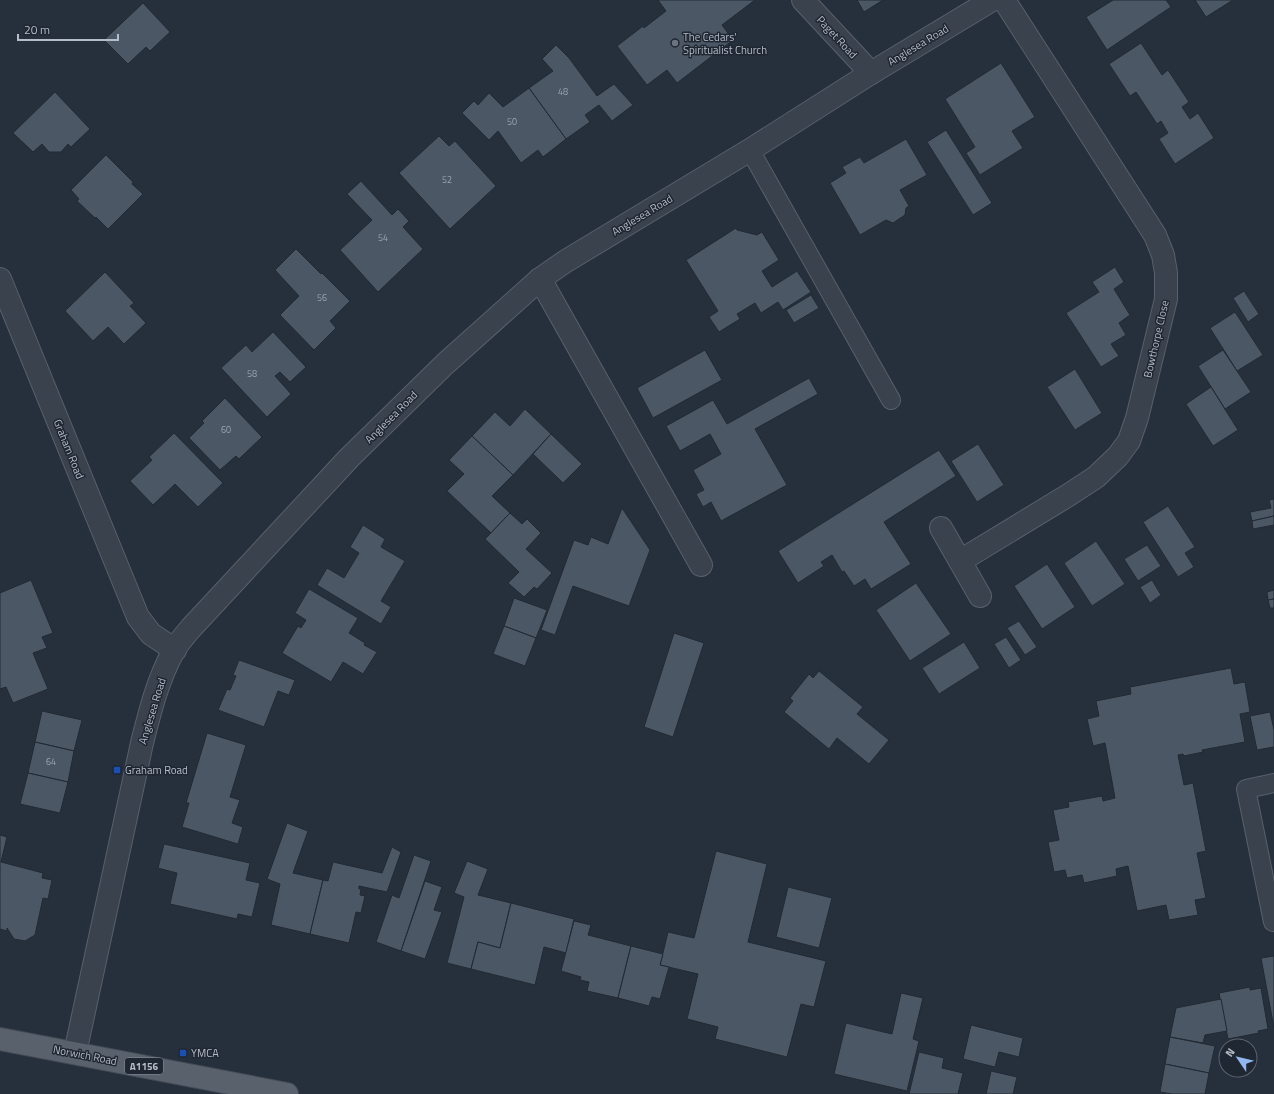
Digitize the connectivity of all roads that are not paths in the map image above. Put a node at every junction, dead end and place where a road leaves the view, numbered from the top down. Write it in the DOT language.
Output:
graph roads {
  1 [pos="803,0"];
  2 [pos="992,0"];
  3 [pos="1004,0"];
  4 [pos="871,73"];
  5 [pos="750,150"];
  6 [pos="0,279"];
  7 [pos="540,279"];
  8 [pos="891,400"];
  9 [pos="942,528"];
  10 [pos="960,561"];
  11 [pos="701,565"];
  12 [pos="980,596"];
  13 [pos="174,650"];
  14 [pos="1274,783"];
  15 [pos="1273,922"];
  16 [pos="0,1039"];
  17 [pos="75,1053"];
  18 [pos="287,1094"];
  1 -- 4 [label="street, Paget Road"];
  2 -- 4 [label="street, Anglesea Road"];
  3 -- 10 [label="street, Bowthorpe Close"];
  4 -- 5 [label="street, Anglesea Road"];
  5 -- 7 [label="street, Anglesea Road"];
  5 -- 8 [label="lane"];
  6 -- 13 [label="street, Graham Road"];
  7 -- 11 [label="street"];
  7 -- 13 [label="street, Anglesea Road"];
  9 -- 10 [label="street"];
  10 -- 12 [label="street"];
  13 -- 17 [label="street, Anglesea Road"];
  14 -- 15 [label="lane"];
  16 -- 17 [label="main road, Norwich Road / A1156"];
  17 -- 18 [label="main road, Norwich Road / A1156"];
}
